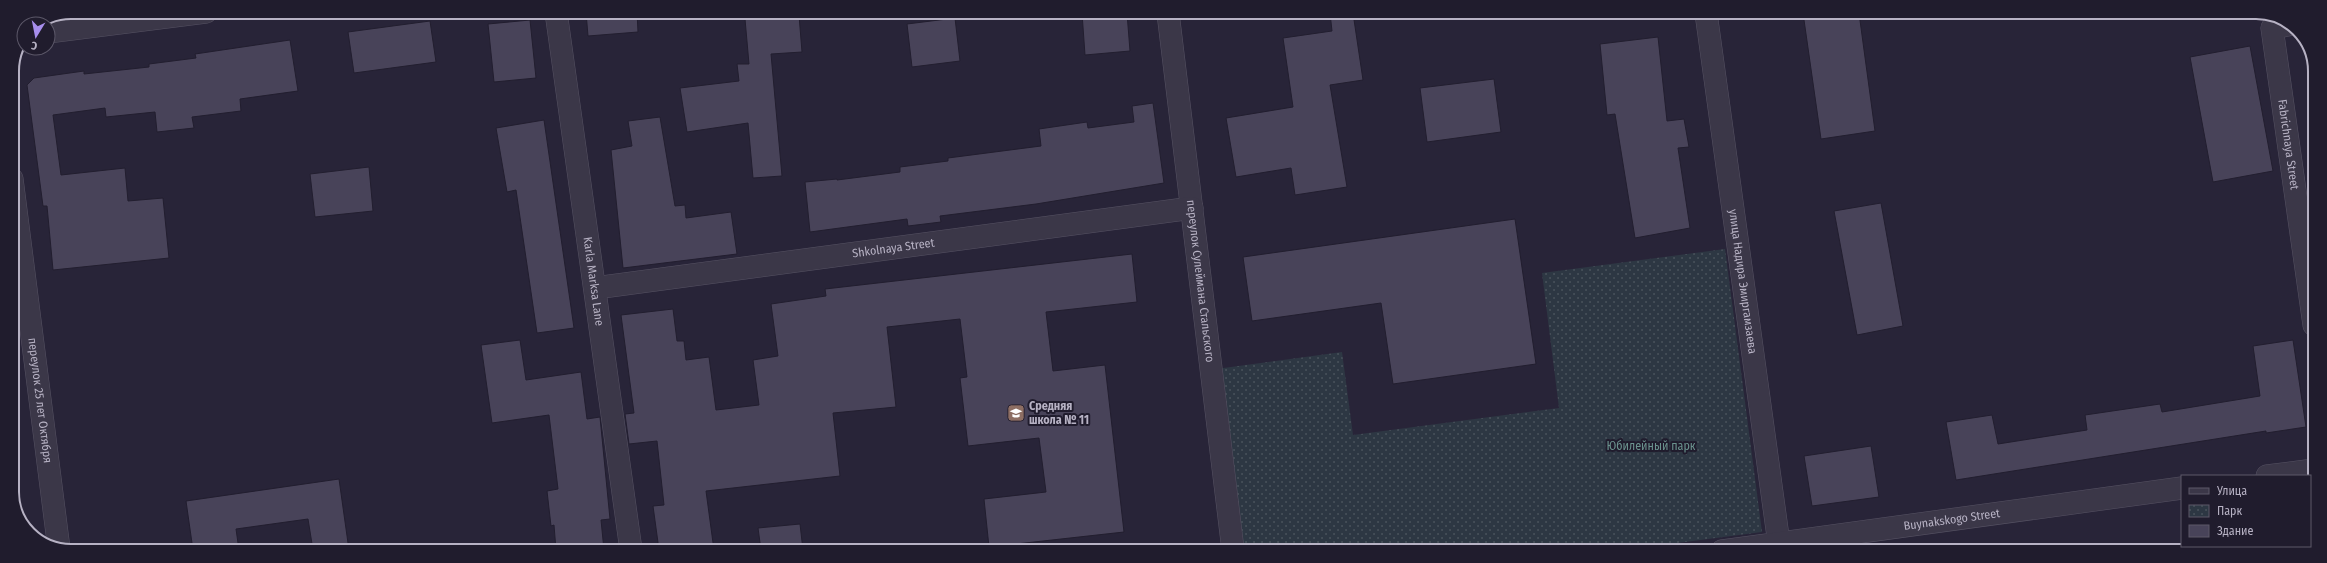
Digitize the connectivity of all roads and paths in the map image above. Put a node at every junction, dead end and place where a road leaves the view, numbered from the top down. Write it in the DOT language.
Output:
graph roads {
  1 [pos="151,19"];
  2 [pos="557,19"];
  3 [pos="1169,19"];
  4 [pos="1707,19"];
  5 [pos="2282,26"];
  6 [pos="56,31"];
  7 [pos="1192,208"];
  8 [pos="19,234"];
  9 [pos="2308,283"];
  10 [pos="595,288"];
  11 [pos="2308,471"];
  12 [pos="2276,475"];
  13 [pos="2181,488"];
  14 [pos="58,542"];
  15 [pos="630,544"];
  16 [pos="1232,544"];
  17 [pos="1780,544"];
  18 [pos="1800,544"];
  1 -- 6 [label="street"];
  2 -- 10 [label="street, Karla Marksa Lane"];
  3 -- 7 [label="street, переулок Сулеймана Стальского"];
  4 -- 17 [label="street, улица Надира Эмиргамзаева"];
  5 -- 9 [label="street, Fabrichnaya Street"];
  7 -- 10 [label="street, Shkolnaya Street"];
  7 -- 16 [label="street, переулок Сулеймана Стальского"];
  8 -- 14 [label="street, переулок 25 лет Октября"];
  10 -- 15 [label="street, Karla Marksa Lane"];
  11 -- 12 [label="street"];
  13 -- 18 [label="street, Buynakskogo Street"];
}
